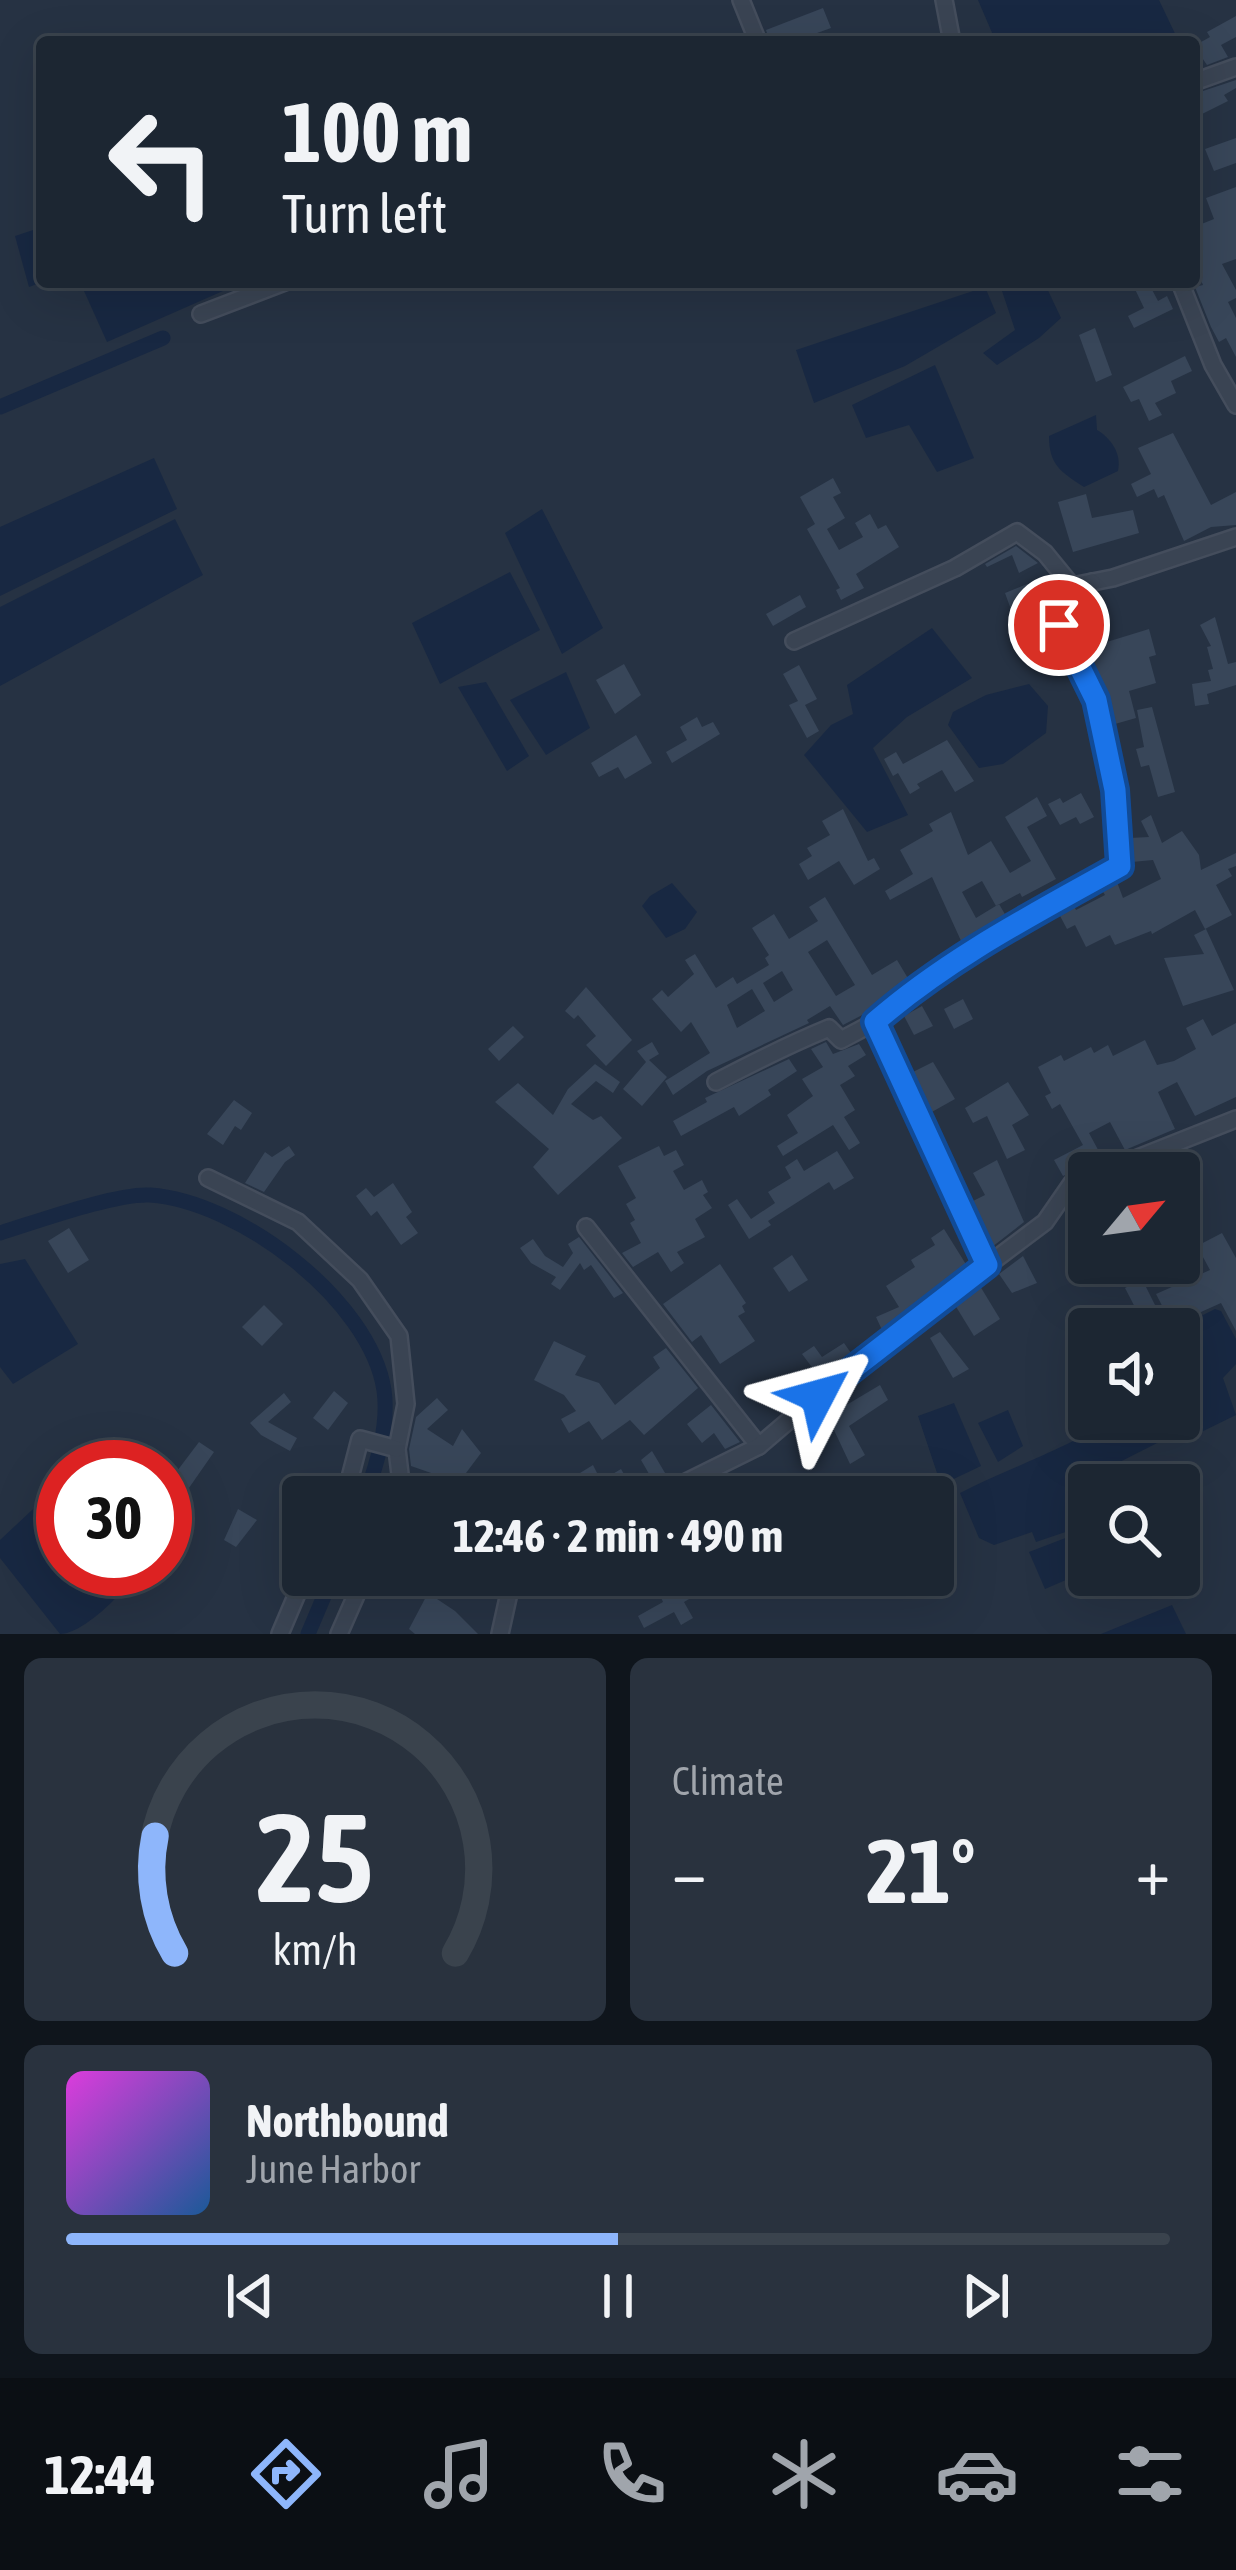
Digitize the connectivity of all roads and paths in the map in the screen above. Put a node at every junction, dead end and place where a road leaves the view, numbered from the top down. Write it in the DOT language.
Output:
graph roads {
  1 [pos="741,0"];
  2 [pos="944,0"];
  3 [pos="756,36"];
  4 [pos="951,36"];
  5 [pos="1236,67"];
  6 [pos="1200,80"];
  7 [pos="269,288"];
  8 [pos="1182,288"];
  9 [pos="201,314"];
  10 [pos="1236,405"];
  11 [pos="1236,537"];
  12 [pos="1092,582"];
  13 [pos="794,641"];
  14 [pos="875,1022"];
  15 [pos="716,1082"];
  16 [pos="1236,1119"];
  17 [pos="1153,1152"];
  18 [pos="208,1178"];
  19 [pos="1068,1190"];
  20 [pos="586,1227"];
  21 [pos="987,1265"];
  22 [pos="759,1446"];
  23 [pos="397,1450"];
  24 [pos="351,1476"];
  25 [pos="400,1476"];
  26 [pos="698,1476"];
  27 [pos="296,1596"];
  28 [pos="355,1596"];
  29 [pos="507,1596"];
  30 [pos="280,1634"];
  31 [pos="339,1634"];
  32 [pos="500,1634"];
  1 -- 3 [label="street"];
  2 -- 4 [label="street"];
  5 -- 6 [label="street"];
  7 -- 9 [label="street"];
  8 -- 10 [label="street"];
  11 -- 12 [label="street"];
  12 -- 13 [label="street"];
  12 -- 14 [label="street"];
  14 -- 15 [label="street"];
  14 -- 21 [label="street"];
  16 -- 17 [label="street"];
  18 -- 23 [label="street"];
  19 -- 21 [label="street"];
  20 -- 22 [label="street"];
  21 -- 22 [label="street"];
  22 -- 26 [label="street"];
  23 -- 24 [label="street"];
  23 -- 25 [label="street"];
  27 -- 30 [label="street"];
  28 -- 31 [label="street"];
  29 -- 32 [label="street"];
}
